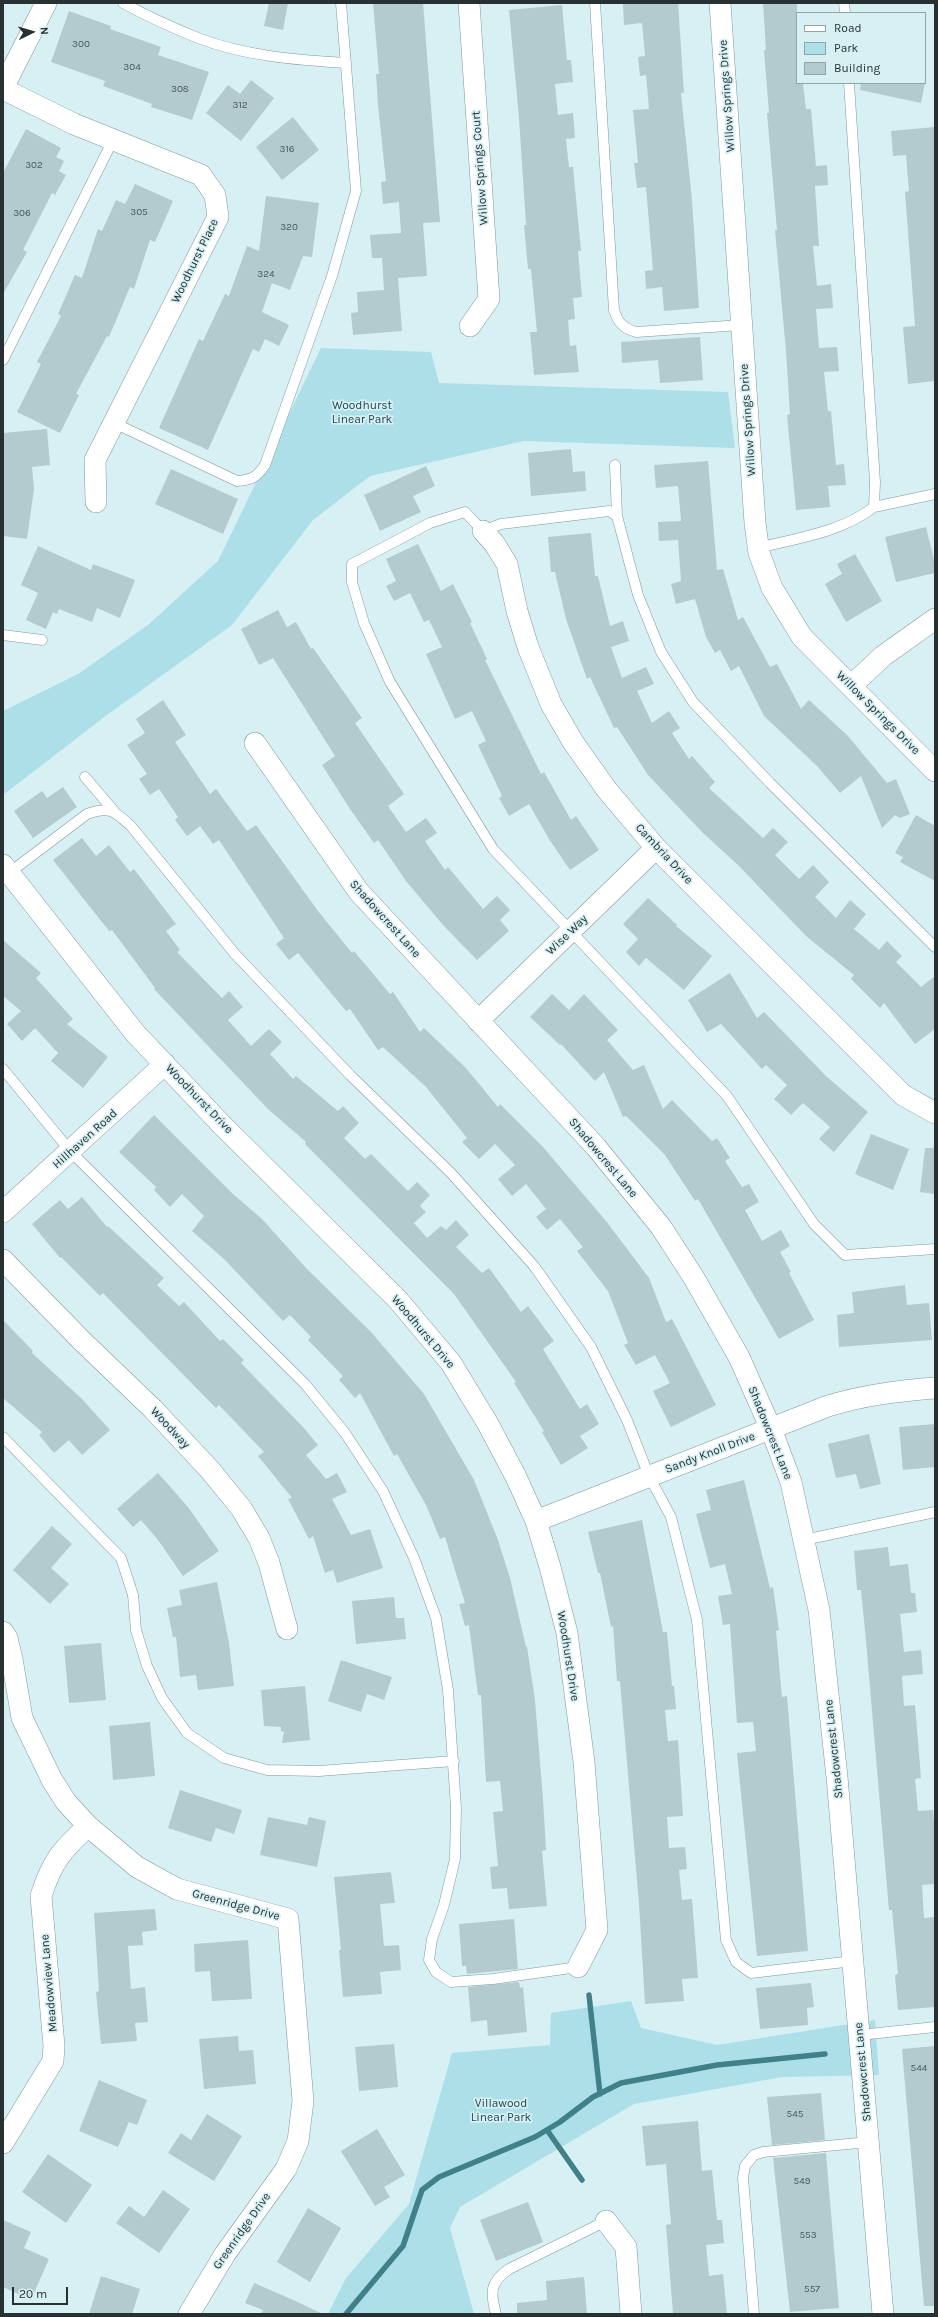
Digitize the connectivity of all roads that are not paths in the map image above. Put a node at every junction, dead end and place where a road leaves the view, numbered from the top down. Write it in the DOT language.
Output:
graph roads {
  1 [pos="46,3"];
  2 [pos="123,3"];
  3 [pos="341,3"];
  4 [pos="469,3"];
  5 [pos="594,3"];
  6 [pos="720,3"];
  7 [pos="346,63"];
  8 [pos="849,84"];
  9 [pos="3,89"];
  10 [pos="113,140"];
  11 [pos="742,325"];
  12 [pos="470,326"];
  13 [pos="3,360"];
  14 [pos="114,423"];
  15 [pos="615,464"];
  16 [pos="935,494"];
  17 [pos="96,502"];
  18 [pos="874,507"];
  19 [pos="617,516"];
  20 [pos="483,531"];
  21 [pos="758,548"];
  22 [pos="935,619"];
  23 [pos="3,634"];
  24 [pos="42,640"];
  25 [pos="851,686"];
  26 [pos="255,743"];
  27 [pos="935,771"];
  28 [pos="85,777"];
  29 [pos="114,811"];
  30 [pos="656,848"];
  31 [pos="5,869"];
  32 [pos="572,930"];
  33 [pos="935,948"];
  34 [pos="478,1021"];
  35 [pos="165,1064"];
  36 [pos="3,1069"];
  37 [pos="935,1113"];
  38 [pos="71,1152"];
  39 [pos="3,1212"];
  40 [pos="935,1249"];
  41 [pos="3,1260"];
  42 [pos="935,1388"];
  43 [pos="771,1429"];
  44 [pos="3,1437"];
  45 [pos="649,1476"];
  46 [pos="935,1512"];
  47 [pos="536,1521"];
  48 [pos="804,1540"];
  49 [pos="287,1629"];
  50 [pos="3,1632"];
  51 [pos="454,1761"];
  52 [pos="88,1826"];
  53 [pos="853,1961"];
  54 [pos="578,1967"];
  55 [pos="935,2027"];
  56 [pos="860,2035"];
  57 [pos="869,2142"];
  58 [pos="3,2143"];
  59 [pos="606,2221"];
  60 [pos="189,2314"];
  61 [pos="496,2314"];
  62 [pos="632,2314"];
  63 [pos="754,2314"];
  64 [pos="883,2314"];
  1 -- 9 [label="street"];
  2 -- 7 [label="lane"];
  3 -- 7 [label="lane"];
  4 -- 12 [label="street, Willow Springs Court"];
  5 -- 11 [label="lane"];
  6 -- 11 [label="street, Willow Springs Drive"];
  7 -- 14 [label="lane"];
  8 -- 18 [label="lane"];
  9 -- 10 [label="street, Woodhurst Place"];
  10 -- 13 [label="lane"];
  10 -- 14 [label="street, Woodhurst Place"];
  11 -- 21 [label="street, Willow Springs Drive"];
  14 -- 17 [label="street, Woodhurst Place"];
  15 -- 19 [label="lane"];
  16 -- 18 [label="lane"];
  18 -- 21 [label="lane"];
  19 -- 20 [label="lane"];
  19 -- 33 [label="lane"];
  20 -- 30 [label="street, Cambria Drive"];
  20 -- 32 [label="lane"];
  21 -- 25 [label="street, Willow Springs Drive"];
  22 -- 25 [label="street"];
  23 -- 24 [label="lane"];
  25 -- 27 [label="street, Willow Springs Drive"];
  26 -- 34 [label="street, Shadowcrest Lane"];
  28 -- 29 [label="lane"];
  29 -- 31 [label="lane"];
  29 -- 45 [label="lane"];
  30 -- 32 [label="street, Wise Way"];
  30 -- 37 [label="street, Cambria Drive"];
  31 -- 35 [label="street, Woodhurst Drive"];
  32 -- 34 [label="street, Wise Way"];
  32 -- 40 [label="lane"];
  34 -- 43 [label="street, Shadowcrest Lane"];
  35 -- 38 [label="street, Hillhaven Road"];
  35 -- 47 [label="street, Woodhurst Drive"];
  36 -- 38 [label="lane"];
  38 -- 39 [label="street, Hillhaven Road"];
  38 -- 51 [label="lane"];
  41 -- 49 [label="street, Woodway"];
  42 -- 43 [label="street, Sandy Knoll Drive"];
  43 -- 45 [label="street, Sandy Knoll Drive"];
  43 -- 48 [label="street, Shadowcrest Lane"];
  44 -- 51 [label="lane"];
  45 -- 47 [label="street, Sandy Knoll Drive"];
  45 -- 53 [label="lane"];
  46 -- 48 [label="lane"];
  47 -- 54 [label="street, Woodhurst Drive"];
  48 -- 53 [label="street, Shadowcrest Lane"];
  50 -- 52 [label="street, Greenridge Drive"];
  51 -- 54 [label="lane"];
  52 -- 58 [label="street, Meadowview Lane"];
  52 -- 60 [label="street, Greenridge Drive"];
  53 -- 56 [label="street, Shadowcrest Lane"];
  55 -- 56 [label="lane"];
  56 -- 57 [label="street, Shadowcrest Lane"];
  57 -- 63 [label="lane"];
  57 -- 64 [label="street, Shadowcrest Lane"];
  59 -- 61 [label="lane"];
  59 -- 62 [label="street"];
}
